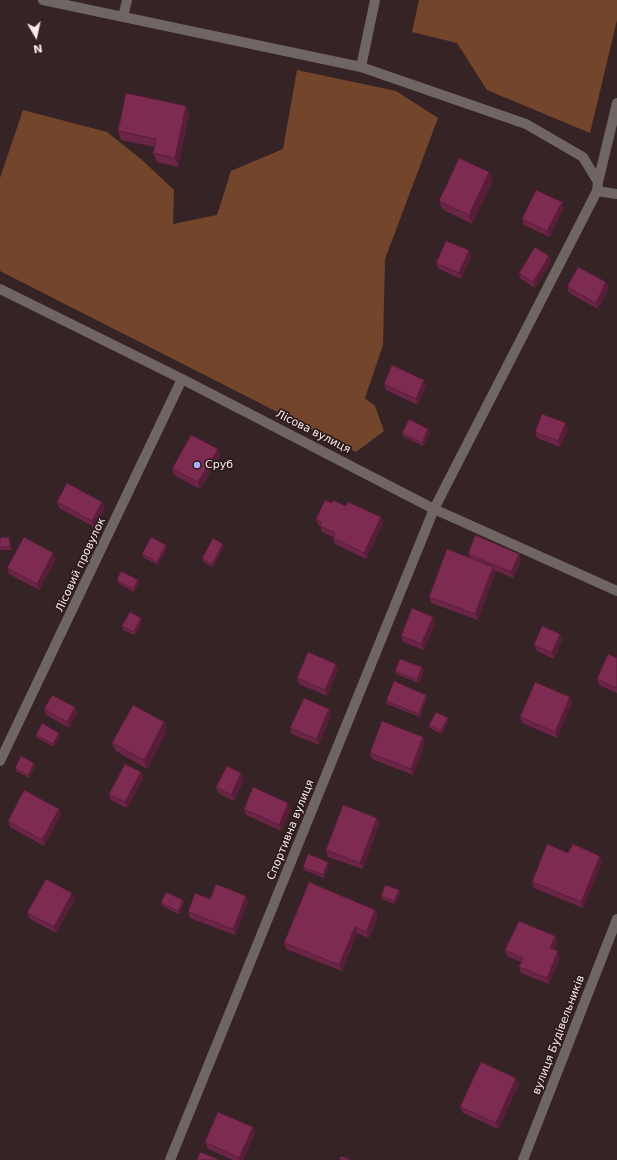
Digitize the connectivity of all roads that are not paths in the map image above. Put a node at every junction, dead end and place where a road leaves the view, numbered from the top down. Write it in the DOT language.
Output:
graph roads {
  1 [pos="44,0"];
  2 [pos="127,0"];
  3 [pos="375,0"];
  4 [pos="123,17"];
  5 [pos="360,67"];
  6 [pos="617,102"];
  7 [pos="597,186"];
  8 [pos="617,194"];
  9 [pos="0,289"];
  10 [pos="182,379"];
  11 [pos="434,509"];
  12 [pos="617,591"];
  13 [pos="0,761"];
  14 [pos="617,919"];
  15 [pos="170,1160"];
  16 [pos="522,1160"];
  1 -- 4 [label="street"];
  2 -- 4 [label="street"];
  3 -- 5 [label="street"];
  4 -- 5 [label="street"];
  5 -- 7 [label="street"];
  6 -- 7 [label="street, Спортивна вулиця"];
  7 -- 8 [label="street"];
  7 -- 11 [label="street, Спортивна вулиця"];
  9 -- 10 [label="street, Лісова вулиця"];
  10 -- 11 [label="street, Лісова вулиця"];
  10 -- 13 [label="street, Лісовий провулок"];
  11 -- 12 [label="street, Лісова вулиця"];
  11 -- 15 [label="street, Спортивна вулиця"];
  14 -- 16 [label="street, вулиця Будівельників"];
}
